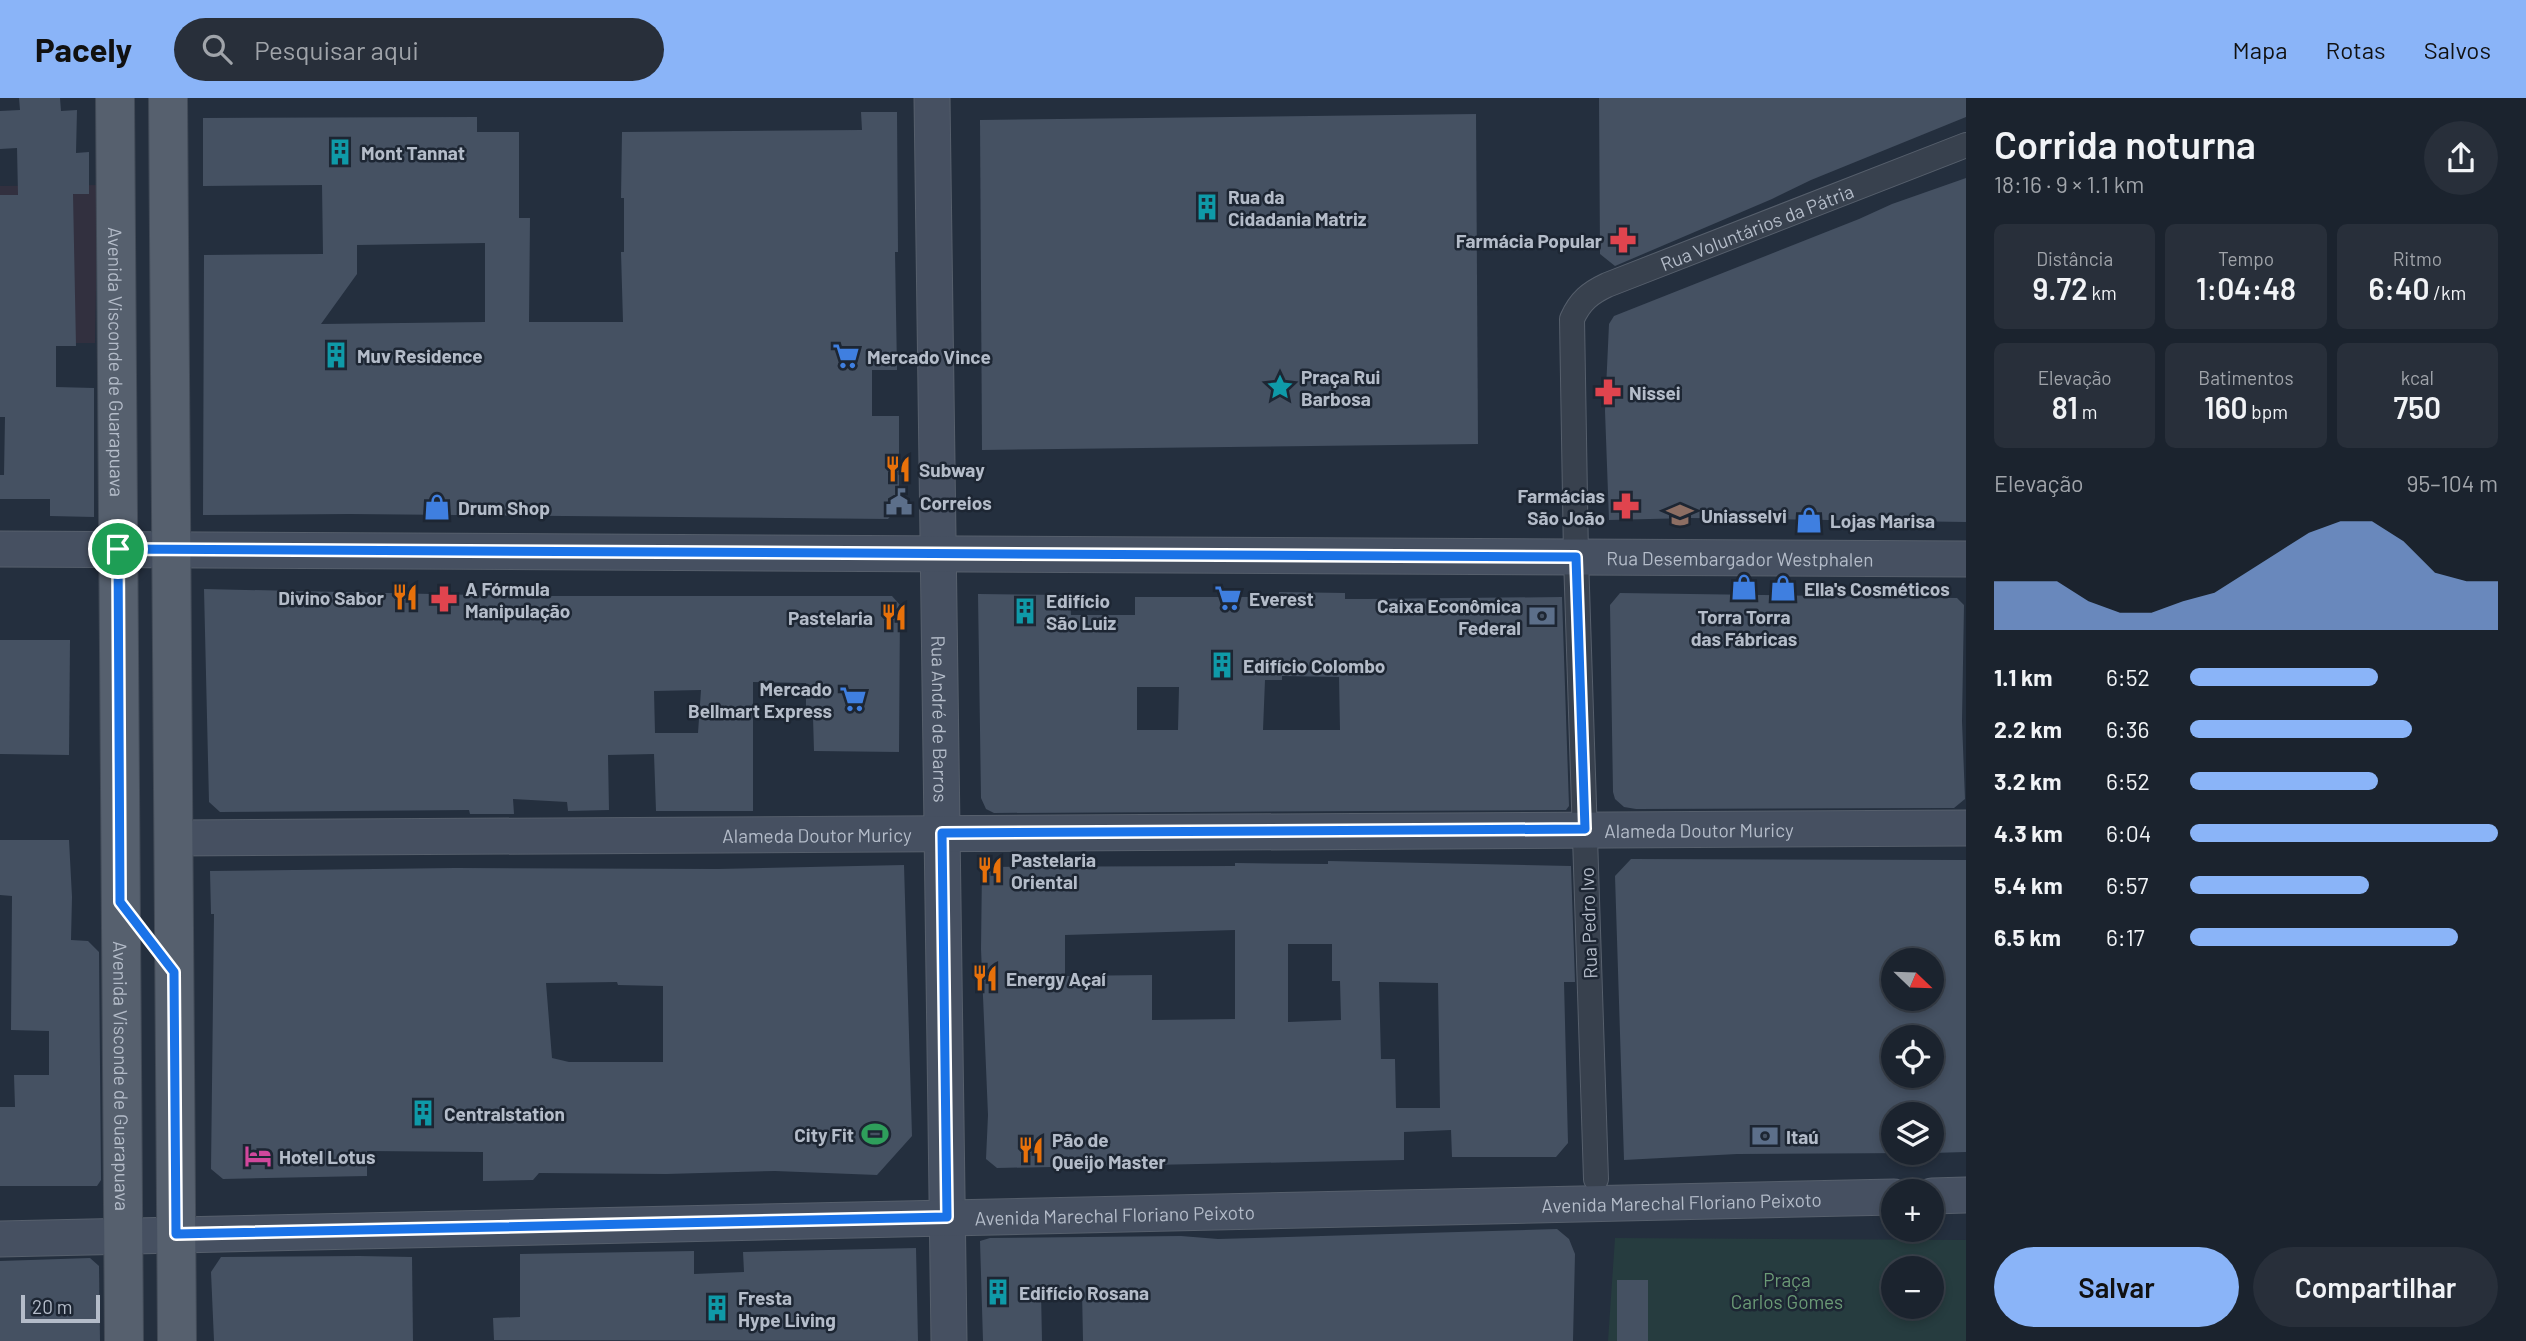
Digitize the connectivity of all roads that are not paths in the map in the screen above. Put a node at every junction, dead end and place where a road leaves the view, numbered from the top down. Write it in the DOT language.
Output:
graph roads {
  1 [pos="115,98"];
  2 [pos="168,98"];
  3 [pos="932,98"];
  4 [pos="1966,145"];
  5 [pos="116,160"];
  6 [pos="169,280"];
  7 [pos="1572,332"];
  8 [pos="0,549"];
  9 [pos="118,549"];
  10 [pos="170,549"];
  11 [pos="938,554"];
  12 [pos="1576,557"];
  13 [pos="1966,559"];
  14 [pos="1966,828"];
  15 [pos="1585,829"];
  16 [pos="942,833"];
  17 [pos="173,838"];
  18 [pos="120,902"];
  19 [pos="174,972"];
  20 [pos="1596,1179"];
  21 [pos="1966,1195"];
  22 [pos="1944,1196"];
  23 [pos="1881,1197"];
  24 [pos="947,1217"];
  25 [pos="176,1234"];
  26 [pos="124,1236"];
  27 [pos="0,1238"];
  28 [pos="124,1341"];
  29 [pos="177,1341"];
  30 [pos="949,1341"];
  1 -- 5 [label="main road, Avenida Visconde de Guarapuava"];
  2 -- 6 [label="main road"];
  3 -- 11 [label="street, Rua André de Barros"];
  4 -- 7 [label="street, Rua Voluntários da Pátria"];
  5 -- 6 [label="main road"];
  5 -- 9 [label="main road, Avenida Visconde de Guarapuava"];
  6 -- 10 [label="main road"];
  7 -- 12 [label="street, Rua Pedro Ivo"];
  8 -- 9 [label="street, Rua Desembargador Westphalen"];
  9 -- 10 [label="street, Rua Desembargador Westphalen"];
  9 -- 18 [label="main road, Avenida Visconde de Guarapuava"];
  10 -- 11 [label="street, Rua Desembargador Westphalen"];
  10 -- 17 [label="main road"];
  11 -- 12 [label="street, Rua Desembargador Westphalen"];
  11 -- 16 [label="street, Rua André de Barros"];
  12 -- 13 [label="street, Rua Desembargador Westphalen"];
  12 -- 15 [label="street, Rua Pedro Ivo"];
  14 -- 15 [label="street, Alameda Doutor Muricy"];
  15 -- 16 [label="street, Alameda Doutor Muricy"];
  15 -- 20 [label="street, Rua Pedro Ivo"];
  16 -- 17 [label="street, Alameda Doutor Muricy"];
  16 -- 24 [label="street, Rua André de Barros"];
  17 -- 19 [label="main road"];
  18 -- 19 [label="main road"];
  18 -- 26 [label="main road, Avenida Visconde de Guarapuava"];
  19 -- 25 [label="main road"];
  21 -- 22 [label="street"];
  23 -- 24 [label="street, Avenida Marechal Floriano Peixoto"];
  24 -- 25 [label="street, Avenida Marechal Floriano Peixoto"];
  24 -- 30 [label="street, Rua André de Barros"];
  25 -- 26 [label="street, Avenida Marechal Floriano Peixoto"];
  25 -- 29 [label="main road"];
  26 -- 27 [label="street, Avenida Marechal Floriano Peixoto"];
  26 -- 28 [label="main road, Avenida Visconde de Guarapuava"];
}
